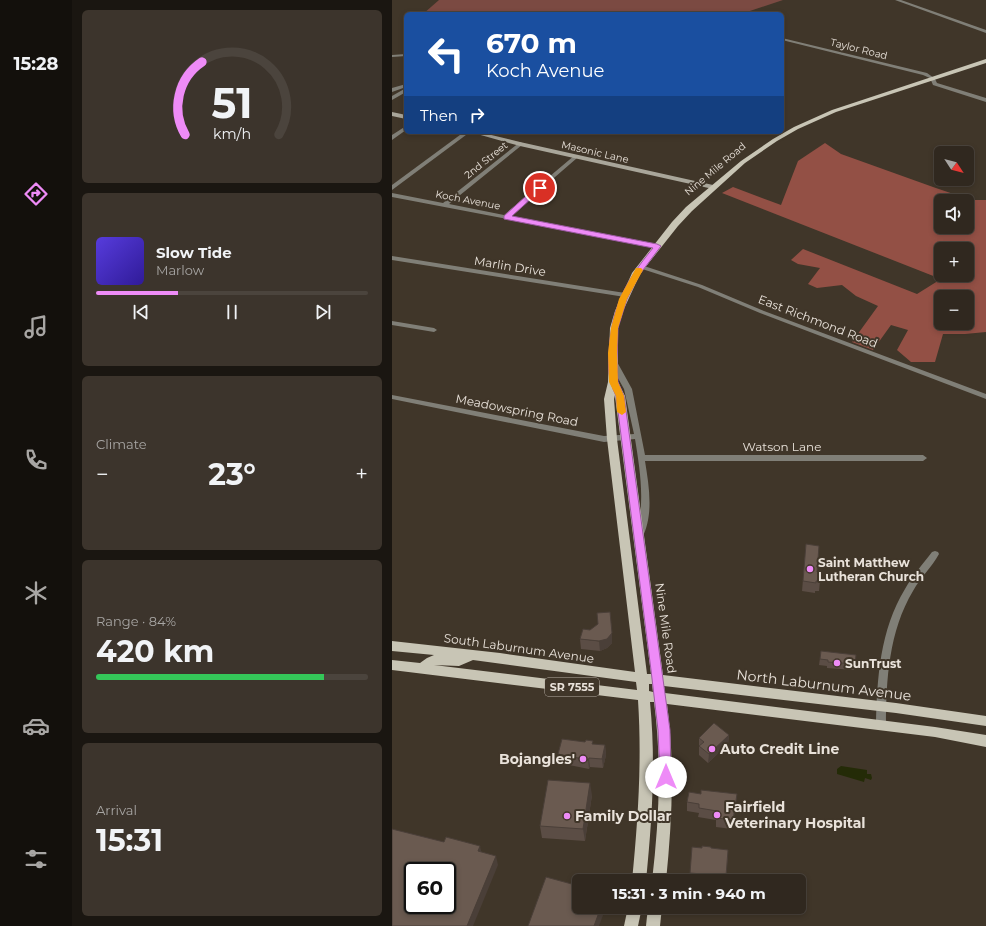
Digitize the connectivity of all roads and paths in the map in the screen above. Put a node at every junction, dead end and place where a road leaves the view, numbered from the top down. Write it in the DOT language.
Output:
graph roads {
  1 [pos="897,0"];
  2 [pos="986,32"];
  3 [pos="784,40"];
  4 [pos="404,55"];
  5 [pos="392,56"];
  6 [pos="986,61"];
  7 [pos="932,78"];
  8 [pos="404,86"];
  9 [pos="392,90"];
  10 [pos="404,91"];
  11 [pos="392,98"];
  12 [pos="986,100"];
  13 [pos="392,114"];
  14 [pos="404,117"];
  15 [pos="404,129"];
  16 [pos="464,134"];
  17 [pos="481,134"];
  18 [pos="392,138"];
  19 [pos="520,144"];
  20 [pos="575,157"];
  21 [pos="713,187"];
  22 [pos="392,188"];
  23 [pos="392,195"];
  24 [pos="445,206"];
  25 [pos="506,217"];
  26 [pos="657,246"];
  27 [pos="392,258"];
  28 [pos="641,267"];
  29 [pos="625,295"];
  30 [pos="392,323"];
  31 [pos="434,330"];
  32 [pos="612,362"];
  33 [pos="613,382"];
  34 [pos="986,397"];
  35 [pos="392,398"];
  36 [pos="638,436"];
  37 [pos="625,438"];
  38 [pos="612,439"];
  39 [pos="642,458"];
  40 [pos="923,458"];
  41 [pos="638,538"];
  42 [pos="935,554"];
  43 [pos="392,646"];
  44 [pos="471,655"];
  45 [pos="392,665"];
  46 [pos="422,669"];
  47 [pos="642,678"];
  48 [pos="658,680"];
  49 [pos="644,695"];
  50 [pos="660,698"];
  51 [pos="881,706"];
  52 [pos="986,721"];
  53 [pos="881,725"];
  54 [pos="986,741"];
  55 [pos="640,874"];
  56 [pos="660,874"];
  57 [pos="634,914"];
  58 [pos="654,914"];
  59 [pos="632,926"];
  60 [pos="653,926"];
  1 -- 2 [label="street"];
  3 -- 7 [label="street, Taylor Road"];
  4 -- 5 [label="street"];
  6 -- 7 [label="main road, Nine Mile Road"];
  7 -- 12 [label="street, Taylor Road"];
  7 -- 21 [label="main road, Nine Mile Road"];
  8 -- 9 [label="street"];
  10 -- 11 [label="street"];
  13 -- 14 [label="main road"];
  15 -- 18 [label="street"];
  16 -- 22 [label="street"];
  17 -- 19 [label="main road, Masonic Lane"];
  19 -- 20 [label="main road, Masonic Lane"];
  19 -- 24 [label="street, 2nd Street"];
  20 -- 21 [label="main road, Masonic Lane"];
  20 -- 25 [label="street"];
  21 -- 26 [label="main road, Nine Mile Road"];
  23 -- 24 [label="street, Koch Avenue"];
  24 -- 25 [label="street, Koch Avenue"];
  25 -- 26 [label="street, Koch Avenue"];
  26 -- 28 [label="main road, Nine Mile Road"];
  27 -- 29 [label="street, Marlin Drive"];
  28 -- 29 [label="main road, Nine Mile Road"];
  28 -- 34 [label="street, East Richmond Road"];
  29 -- 32 [label="main road, Nine Mile Road"];
  30 -- 31 [label="street"];
  32 -- 33 [label="main road, Nine Mile Road"];
  32 -- 36 [label="street"];
  33 -- 37 [label="main road, Nine Mile Road"];
  33 -- 38 [label="main road, Nine Mile Road"];
  35 -- 38 [label="street, Meadowspring Road"];
  36 -- 37 [label="street, Meadowspring Road"];
  36 -- 39 [label="street"];
  37 -- 38 [label="street, Meadowspring Road"];
  37 -- 41 [label="main road, Nine Mile Road"];
  38 -- 47 [label="main road, Nine Mile Road"];
  39 -- 40 [label="street, Watson Lane"];
  39 -- 41 [label="street"];
  41 -- 48 [label="main road, Nine Mile Road"];
  42 -- 51 [label="street"];
  43 -- 44 [label="main road, South Laburnum Avenue"];
  44 -- 46 [label="main road"];
  44 -- 47 [label="main road, South Laburnum Avenue"];
  45 -- 46 [label="main road"];
  46 -- 49 [label="main road, SR 7555"];
  47 -- 48 [label="main road, South Laburnum Avenue"];
  47 -- 49 [label="main road, Nine Mile Road"];
  48 -- 50 [label="main road, Nine Mile Road"];
  48 -- 51 [label="main road, North Laburnum Avenue"];
  49 -- 50 [label="main road"];
  49 -- 55 [label="main road, Nine Mile Road"];
  50 -- 53 [label="main road"];
  50 -- 56 [label="main road, Nine Mile Road"];
  51 -- 52 [label="main road, North Laburnum Avenue"];
  51 -- 53 [label="street"];
  53 -- 54 [label="main road"];
  57 -- 59 [label="main road"];
  58 -- 60 [label="main road"];
}
